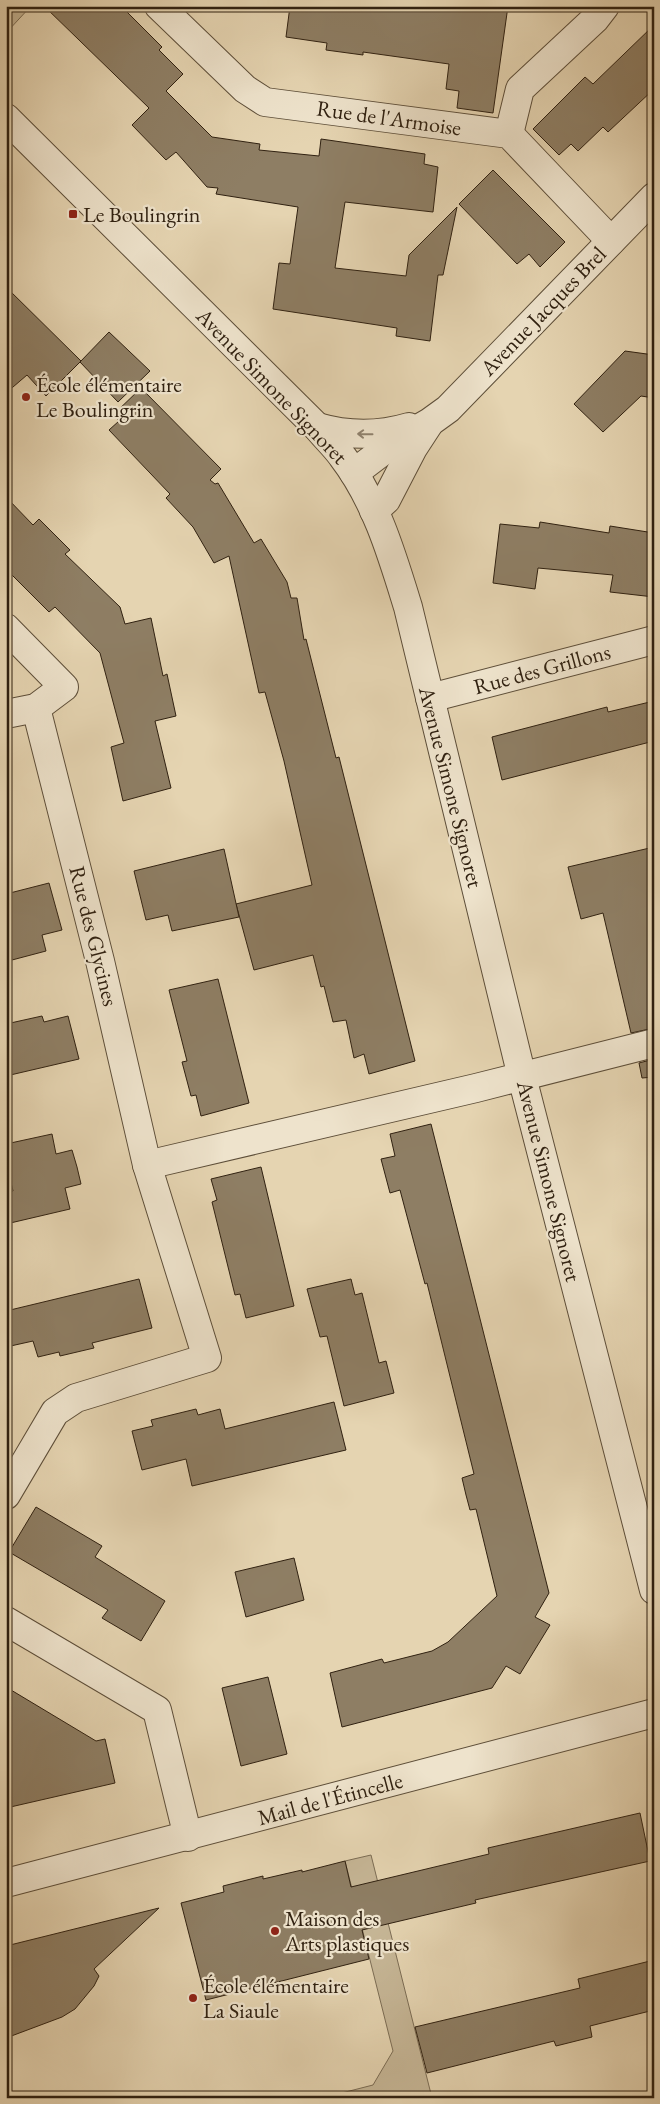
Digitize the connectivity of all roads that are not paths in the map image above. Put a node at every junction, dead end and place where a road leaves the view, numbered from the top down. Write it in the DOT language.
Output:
graph roads {
  1 [pos="159,6"];
  2 [pos="605,6"];
  3 [pos="6,118"];
  4 [pos="509,134"];
  5 [pos="654,197"];
  6 [pos="611,241"];
  7 [pos="430,422"];
  8 [pos="317,427"];
  9 [pos="354,473"];
  10 [pos="374,511"];
  11 [pos="6,628"];
  12 [pos="654,640"];
  13 [pos="430,698"];
  14 [pos="36,708"];
  15 [pos="6,714"];
  16 [pos="654,1043"];
  17 [pos="522,1077"];
  18 [pos="147,1165"];
  19 [pos="6,1495"];
  20 [pos="654,1590"];
  21 [pos="6,1621"];
  22 [pos="654,1713"];
  23 [pos="188,1837"];
  24 [pos="6,1883"];
  1 -- 4 [label="street, Rue de l'Armoise"];
  2 -- 4 [label="street"];
  3 -- 8 [label="street, Avenue Simone Signoret"];
  4 -- 6 [label="street"];
  5 -- 6 [label="street, Avenue Jacques Brel"];
  6 -- 7 [label="street, Avenue Jacques Brel"];
  7 -- 8 [label="street, Avenue Jacques Brel, one-way"];
  7 -- 9 [label="street, Avenue Jacques Brel"];
  7 -- 10 [label="street, Avenue Jacques Brel"];
  8 -- 9 [label="street, Avenue Simone Signoret"];
  9 -- 10 [label="street, Avenue Simone Signoret"];
  10 -- 13 [label="street, Avenue Simone Signoret"];
  11 -- 14 [label="street"];
  12 -- 13 [label="street, Rue des Grillons"];
  13 -- 17 [label="street, Avenue Simone Signoret"];
  14 -- 15 [label="street"];
  14 -- 18 [label="street, Rue des Glycines"];
  16 -- 17 [label="street"];
  17 -- 18 [label="street"];
  17 -- 20 [label="street, Avenue Simone Signoret"];
  18 -- 19 [label="street, Rue des Glycines"];
  21 -- 23 [label="street"];
  22 -- 23 [label="street, Mail de l'Étincelle"];
  23 -- 24 [label="street, Mail de l'Étincelle"];
}
